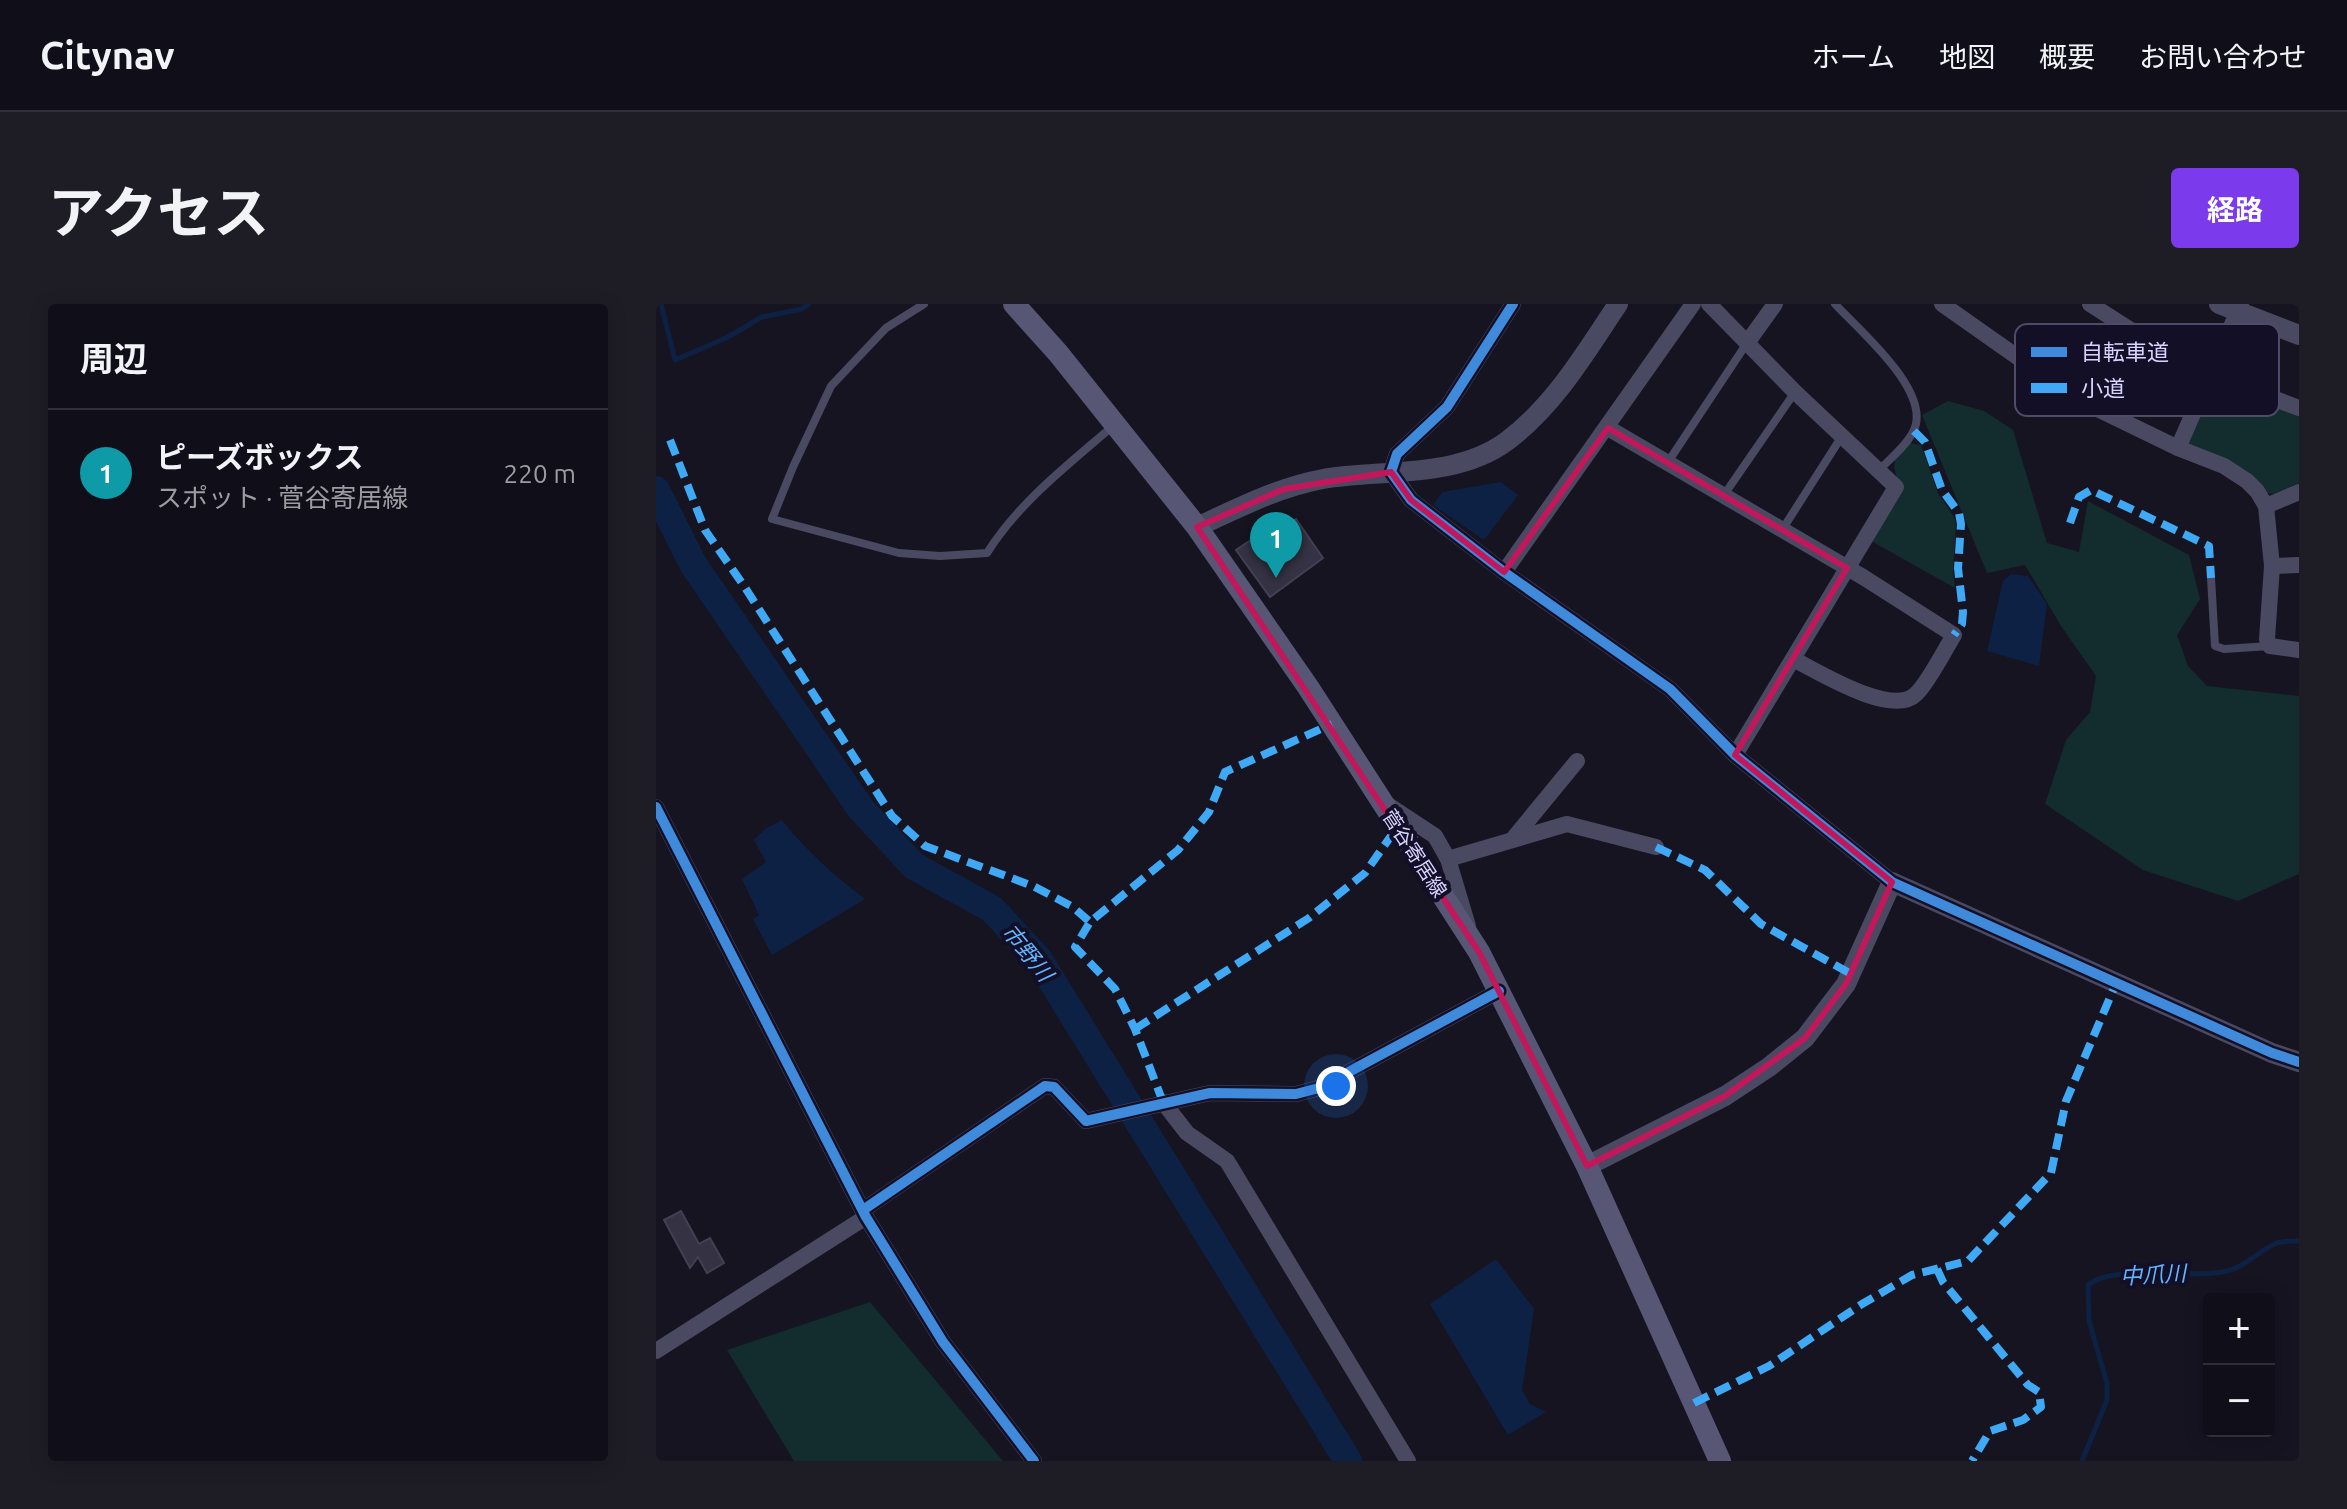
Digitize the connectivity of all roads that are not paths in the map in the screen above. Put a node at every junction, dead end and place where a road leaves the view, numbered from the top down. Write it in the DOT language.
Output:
graph roads {
  1 [pos="924,304"];
  2 [pos="1014,304"];
  3 [pos="1513,304"];
  4 [pos="1618,304"];
  5 [pos="1693,304"];
  6 [pos="1709,304"];
  7 [pos="1775,304"];
  8 [pos="1835,304"];
  9 [pos="1943,304"];
  10 [pos="2090,304"];
  11 [pos="2232,307"];
  12 [pos="2121,324"];
  13 [pos="2273,324"];
  14 [pos="2279,327"];
  15 [pos="2299,335"];
  16 [pos="1747,343"];
  17 [pos="2015,355"];
  18 [pos="1795,392"];
  19 [pos="2279,401"];
  20 [pos="2299,408"];
  21 [pos="2112,416"];
  22 [pos="2191,416"];
  23 [pos="1115,424"];
  24 [pos="1608,428"];
  25 [pos="1842,436"];
  26 [pos="2178,448"];
  27 [pos="1668,462"];
  28 [pos="1879,470"];
  29 [pos="1391,472"];
  30 [pos="2299,492"];
  31 [pos="1723,496"];
  32 [pos="2266,506"];
  33 [pos="1197,527"];
  34 [pos="1782,530"];
  35 [pos="2299,565"];
  36 [pos="2272,566"];
  37 [pos="1847,568"];
  38 [pos="1504,572"];
  39 [pos="2211,578"];
  40 [pos="2270,646"];
  41 [pos="2299,650"];
  42 [pos="1793,659"];
  43 [pos="1735,755"];
  44 [pos="1577,761"];
  45 [pos="1381,801"];
  46 [pos="656,807"];
  47 [pos="1512,840"];
  48 [pos="1656,847"];
  49 [pos="1448,859"];
  50 [pos="1892,882"];
  51 [pos="1473,943"];
  52 [pos="1499,991"];
  53 [pos="2299,1062"];
  54 [pos="1157,1103"];
  55 [pos="1587,1166"];
  56 [pos="864,1214"];
  57 [pos="656,1351"];
  58 [pos="1034,1461"];
  59 [pos="1408,1461"];
  60 [pos="1720,1461"];
  1 -- 23 [label="lane"];
  2 -- 23 [label="main road, 菅谷寄居線"];
  3 -- 29 [label="street"];
  4 -- 29 [label="street"];
  5 -- 24 [label="street"];
  6 -- 16 [label="street"];
  7 -- 16 [label="street"];
  8 -- 28 [label="lane"];
  9 -- 17 [label="street"];
  10 -- 12 [label="street"];
  11 -- 13 [label="street"];
  14 -- 15 [label="street"];
  16 -- 18 [label="street"];
  16 -- 27 [label="lane"];
  18 -- 25 [label="street"];
  18 -- 31 [label="lane"];
  19 -- 20 [label="street"];
  21 -- 26 [label="street"];
  22 -- 26 [label="street"];
  23 -- 33 [label="main road, 菅谷寄居線"];
  24 -- 27 [label="street"];
  24 -- 38 [label="street"];
  25 -- 28 [label="street"];
  25 -- 34 [label="lane"];
  26 -- 32 [label="street"];
  27 -- 31 [label="street"];
  28 -- 37 [label="street"];
  29 -- 33 [label="street"];
  29 -- 38 [label="street"];
  30 -- 32 [label="street"];
  31 -- 34 [label="street"];
  32 -- 36 [label="street"];
  33 -- 45 [label="main road, 菅谷寄居線"];
  34 -- 37 [label="street"];
  35 -- 36 [label="street"];
  36 -- 40 [label="street"];
  37 -- 42 [label="street"];
  37 -- 42 [label="street"];
  38 -- 43 [label="street"];
  39 -- 40 [label="lane"];
  40 -- 41 [label="street"];
  42 -- 43 [label="street"];
  43 -- 50 [label="street"];
  44 -- 47 [label="street"];
  45 -- 49 [label="street"];
  45 -- 51 [label="main road, 菅谷寄居線"];
  46 -- 56 [label="street"];
  47 -- 48 [label="street"];
  47 -- 49 [label="street"];
  49 -- 51 [label="street"];
  50 -- 53 [label="street"];
  50 -- 55 [label="street"];
  51 -- 52 [label="main road, 菅谷寄居線"];
  52 -- 54 [label="street"];
  52 -- 55 [label="main road, 菅谷寄居線"];
  54 -- 56 [label="street"];
  54 -- 59 [label="street"];
  55 -- 60 [label="main road, 菅谷寄居線"];
  56 -- 57 [label="street"];
  56 -- 58 [label="street"];
}
